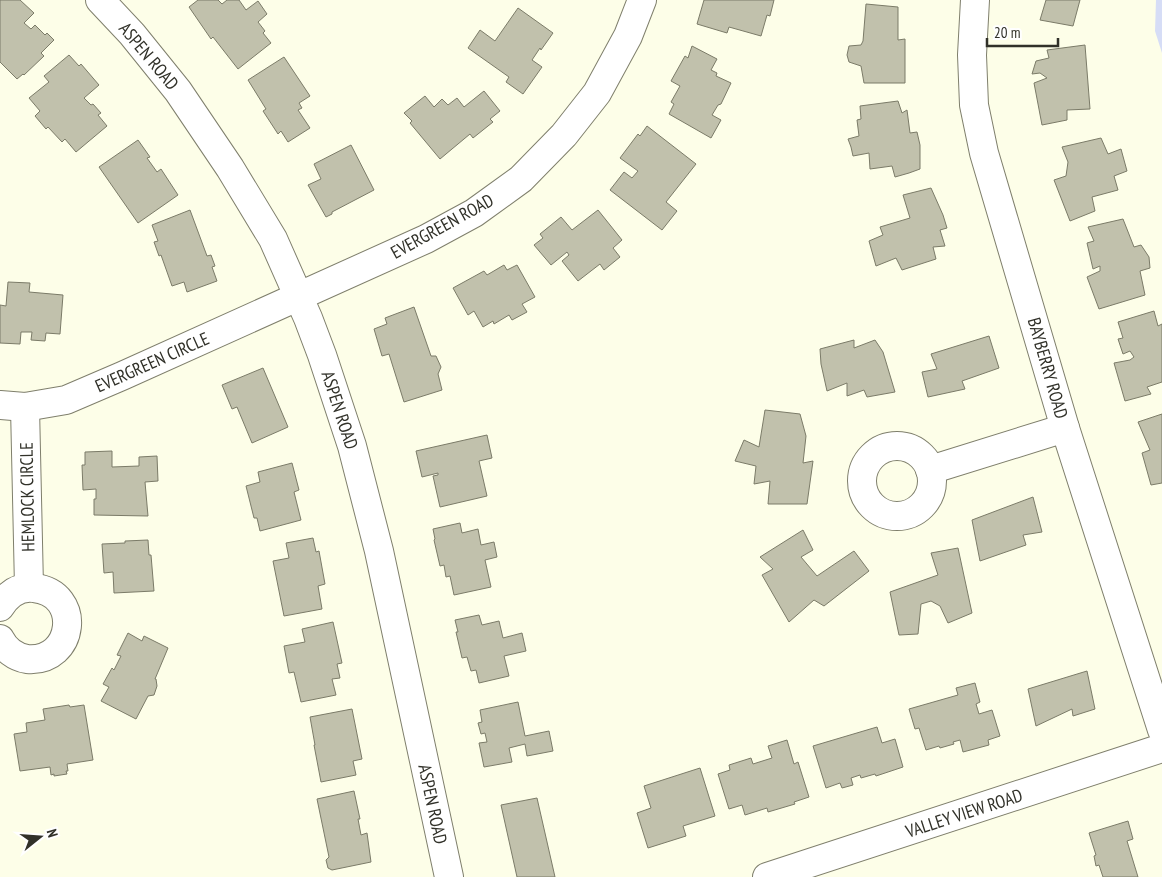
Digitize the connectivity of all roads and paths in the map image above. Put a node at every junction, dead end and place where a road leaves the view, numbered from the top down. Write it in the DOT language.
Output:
graph roads {
  1 [pos="100,0"];
  2 [pos="642,0"];
  3 [pos="975,0"];
  4 [pos="299,296"];
  5 [pos="12,406"];
  6 [pos="1065,428"];
  7 [pos="930,470"];
  8 [pos="29,587"];
  9 [pos="0,607"];
  10 [pos="0,639"];
  11 [pos="1162,730"];
  12 [pos="1162,748"];
  13 [pos="807,871"];
  14 [pos="449,877"];
  15 [pos="767,877"];
  1 -- 4 [label="street, ASPEN ROAD"];
  2 -- 4 [label="street, EVERGREEN ROAD"];
  3 -- 6 [label="street, BAYBERRY ROAD"];
  4 -- 5 [label="street, EVERGREEN CIRCLE"];
  4 -- 14 [label="street, ASPEN ROAD"];
  5 -- 8 [label="street, HEMLOCK CIRCLE"];
  6 -- 7 [label="street"];
  6 -- 11 [label="street, BAYBERRY ROAD"];
  8 -- 9 [label="street"];
  8 -- 10 [label="street"];
  12 -- 13 [label="street, VALLEY VIEW ROAD"];
  13 -- 15 [label="street, VALLEY VIEW ROAD"];
}
